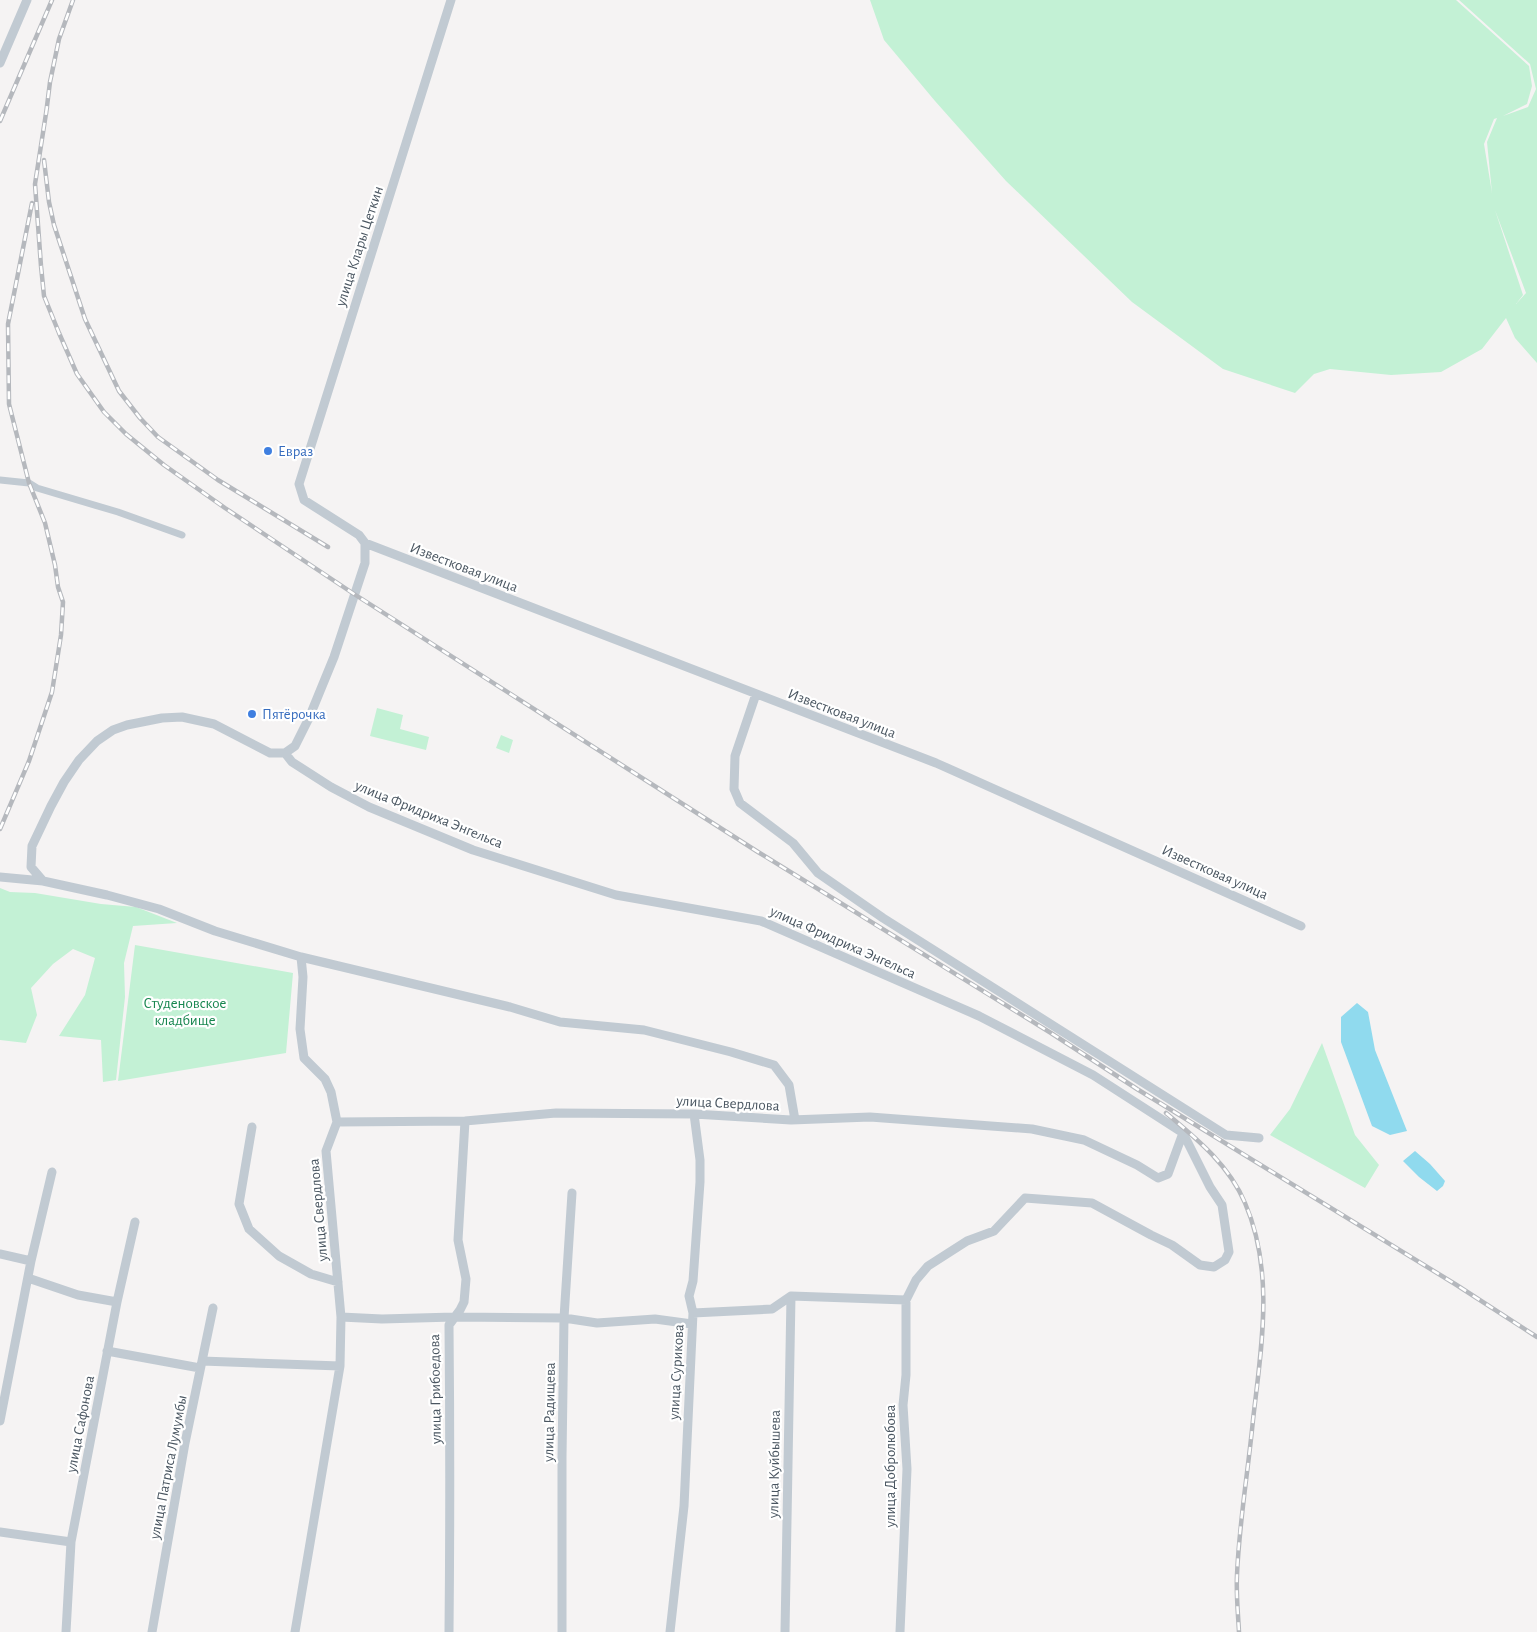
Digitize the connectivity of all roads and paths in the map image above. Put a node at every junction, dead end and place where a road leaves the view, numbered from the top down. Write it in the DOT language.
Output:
graph roads {
  1 [pos="27,0"];
  2 [pos="451,0"];
  3 [pos="0,63"];
  4 [pos="0,480"];
  5 [pos="182,535"];
  6 [pos="366,543"];
  7 [pos="756,694"];
  8 [pos="285,753"];
  9 [pos="0,876"];
  10 [pos="43,882"];
  11 [pos="1301,926"];
  12 [pos="301,957"];
  13 [pos="694,1114"];
  14 [pos="795,1120"];
  15 [pos="465,1121"];
  16 [pos="337,1122"];
  17 [pos="252,1127"];
  18 [pos="1183,1133"];
  19 [pos="1259,1138"];
  20 [pos="52,1172"];
  21 [pos="572,1193"];
  22 [pos="135,1222"];
  23 [pos="0,1254"];
  24 [pos="31,1261"];
  25 [pos="28,1278"];
  26 [pos="338,1282"];
  27 [pos="791,1296"];
  28 [pos="906,1300"];
  29 [pos="117,1302"];
  30 [pos="212,1308"];
  31 [pos="692,1313"];
  32 [pos="454,1316"];
  33 [pos="341,1317"];
  34 [pos="564,1318"];
  35 [pos="692,1324"];
  36 [pos="107,1352"];
  37 [pos="201,1365"];
  38 [pos="340,1366"];
  39 [pos="0,1421"];
  40 [pos="0,1532"];
  41 [pos="72,1542"];
  42 [pos="66,1632"];
  43 [pos="152,1632"];
  44 [pos="295,1632"];
  45 [pos="449,1632"];
  46 [pos="562,1632"];
  47 [pos="670,1632"];
  48 [pos="785,1632"];
  49 [pos="900,1632"];
  1 -- 3 [label="street"];
  2 -- 6 [label="street, улица Клары Цеткин"];
  4 -- 5 [label="street"];
  6 -- 7 [label="street, Известковая улица"];
  6 -- 8 [label="street"];
  7 -- 11 [label="street, Известковая улица"];
  7 -- 19 [label="street"];
  8 -- 10 [label="street, улица Фридриха Энгельса"];
  8 -- 18 [label="street, улица Фридриха Энгельса"];
  9 -- 10 [label="street"];
  10 -- 12 [label="street"];
  12 -- 14 [label="street, улица Свердлова"];
  12 -- 16 [label="street"];
  13 -- 14 [label="street, улица Свердлова"];
  13 -- 15 [label="street, улица Свердлова"];
  13 -- 31 [label="street, улица Сурикова"];
  14 -- 18 [label="street, улица Свердлова"];
  15 -- 16 [label="street, улица Свердлова"];
  15 -- 32 [label="street, улица Грибоедова"];
  16 -- 26 [label="street, улица Свердлова"];
  17 -- 26 [label="street"];
  18 -- 28 [label="street"];
  20 -- 24 [label="street"];
  21 -- 34 [label="street, улица Радищева"];
  22 -- 29 [label="street, улица Сафонова"];
  23 -- 24 [label="street"];
  24 -- 25 [label="street"];
  25 -- 29 [label="street"];
  25 -- 39 [label="street"];
  26 -- 33 [label="street, улица Свердлова"];
  27 -- 28 [label="street"];
  27 -- 31 [label="street"];
  27 -- 48 [label="street, улица Куйбышева"];
  28 -- 49 [label="street, улица Добролюбова"];
  29 -- 36 [label="street, улица Сафонова"];
  30 -- 37 [label="street, улица Патриса Лумумбы"];
  31 -- 35 [label="street, улица Сурикова"];
  32 -- 33 [label="street"];
  32 -- 34 [label="street"];
  32 -- 45 [label="street, улица Грибоедова"];
  33 -- 38 [label="street, улица Свердлова"];
  34 -- 35 [label="street"];
  34 -- 46 [label="street, улица Радищева"];
  35 -- 47 [label="street, улица Сурикова"];
  36 -- 37 [label="street"];
  36 -- 41 [label="street, улица Сафонова"];
  37 -- 38 [label="street"];
  37 -- 43 [label="street, улица Патриса Лумумбы"];
  38 -- 44 [label="street, улица Свердлова"];
  40 -- 41 [label="street"];
  41 -- 42 [label="street, улица Сафонова"];
}
